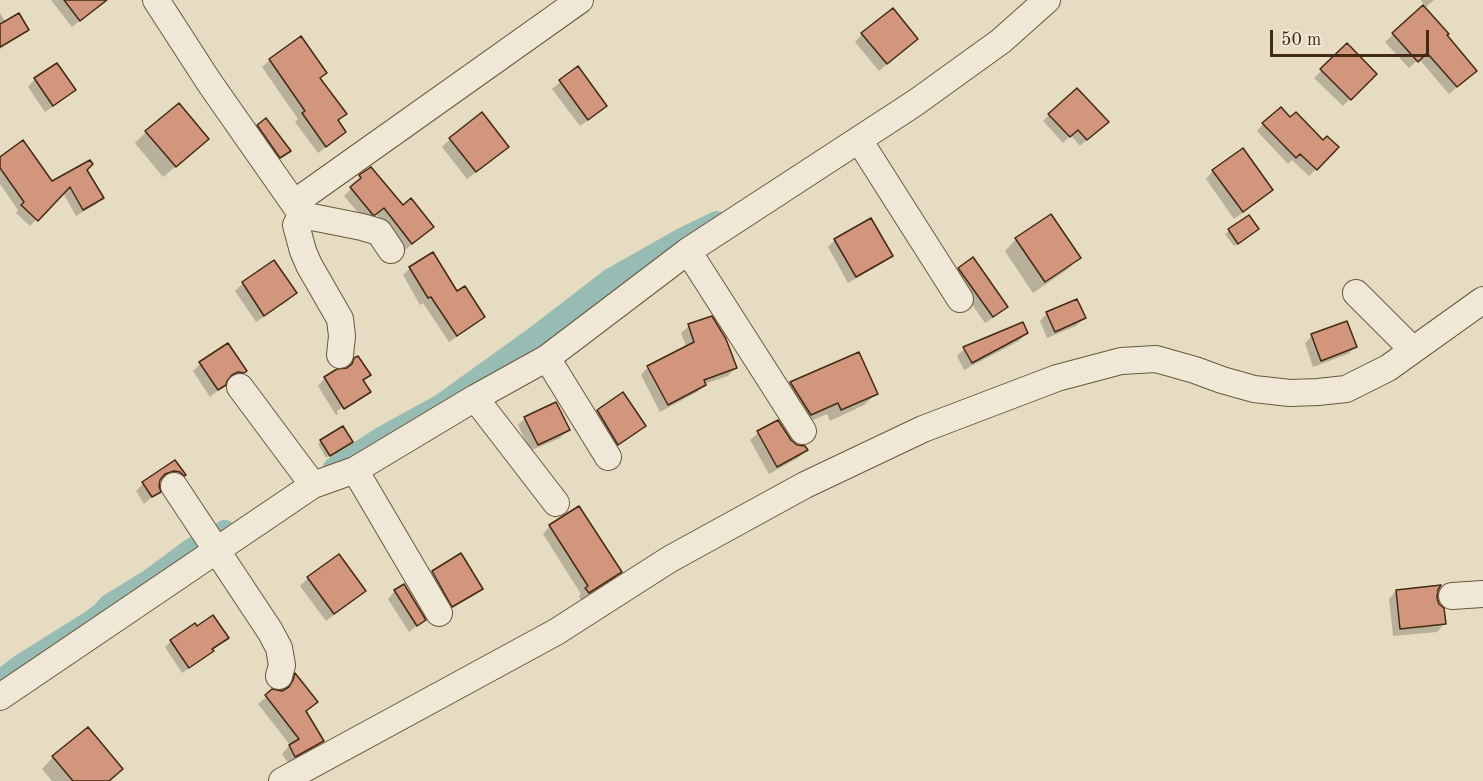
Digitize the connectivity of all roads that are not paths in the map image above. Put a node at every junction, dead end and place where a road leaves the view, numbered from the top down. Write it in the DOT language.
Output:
graph roads {
  1 [pos="156,0"];
  2 [pos="580,0"];
  3 [pos="1047,0"];
  4 [pos="859,140"];
  5 [pos="298,209"];
  6 [pos="391,250"];
  7 [pos="688,251"];
  8 [pos="1356,293"];
  9 [pos="960,299"];
  10 [pos="1483,300"];
  11 [pos="1413,350"];
  12 [pos="340,355"];
  13 [pos="547,358"];
  14 [pos="240,387"];
  15 [pos="475,399"];
  16 [pos="803,431"];
  17 [pos="608,457"];
  18 [pos="355,470"];
  19 [pos="313,485"];
  20 [pos="174,486"];
  21 [pos="556,503"];
  22 [pos="216,550"];
  23 [pos="1483,594"];
  24 [pos="1452,596"];
  25 [pos="439,613"];
  26 [pos="279,676"];
  27 [pos="0,697"];
  28 [pos="282,781"];
  1 -- 5 [label="street"];
  2 -- 5 [label="street"];
  3 -- 4 [label="street"];
  4 -- 7 [label="street"];
  4 -- 9 [label="street"];
  5 -- 6 [label="street"];
  5 -- 12 [label="street"];
  7 -- 13 [label="street"];
  7 -- 16 [label="street"];
  8 -- 11 [label="street"];
  10 -- 11 [label="street"];
  11 -- 28 [label="street"];
  13 -- 15 [label="street"];
  13 -- 17 [label="street"];
  14 -- 19 [label="street"];
  15 -- 18 [label="street"];
  15 -- 21 [label="street"];
  18 -- 19 [label="street"];
  18 -- 25 [label="street"];
  19 -- 22 [label="street"];
  20 -- 22 [label="street"];
  22 -- 26 [label="street"];
  22 -- 27 [label="street"];
  23 -- 24 [label="street"];
}
